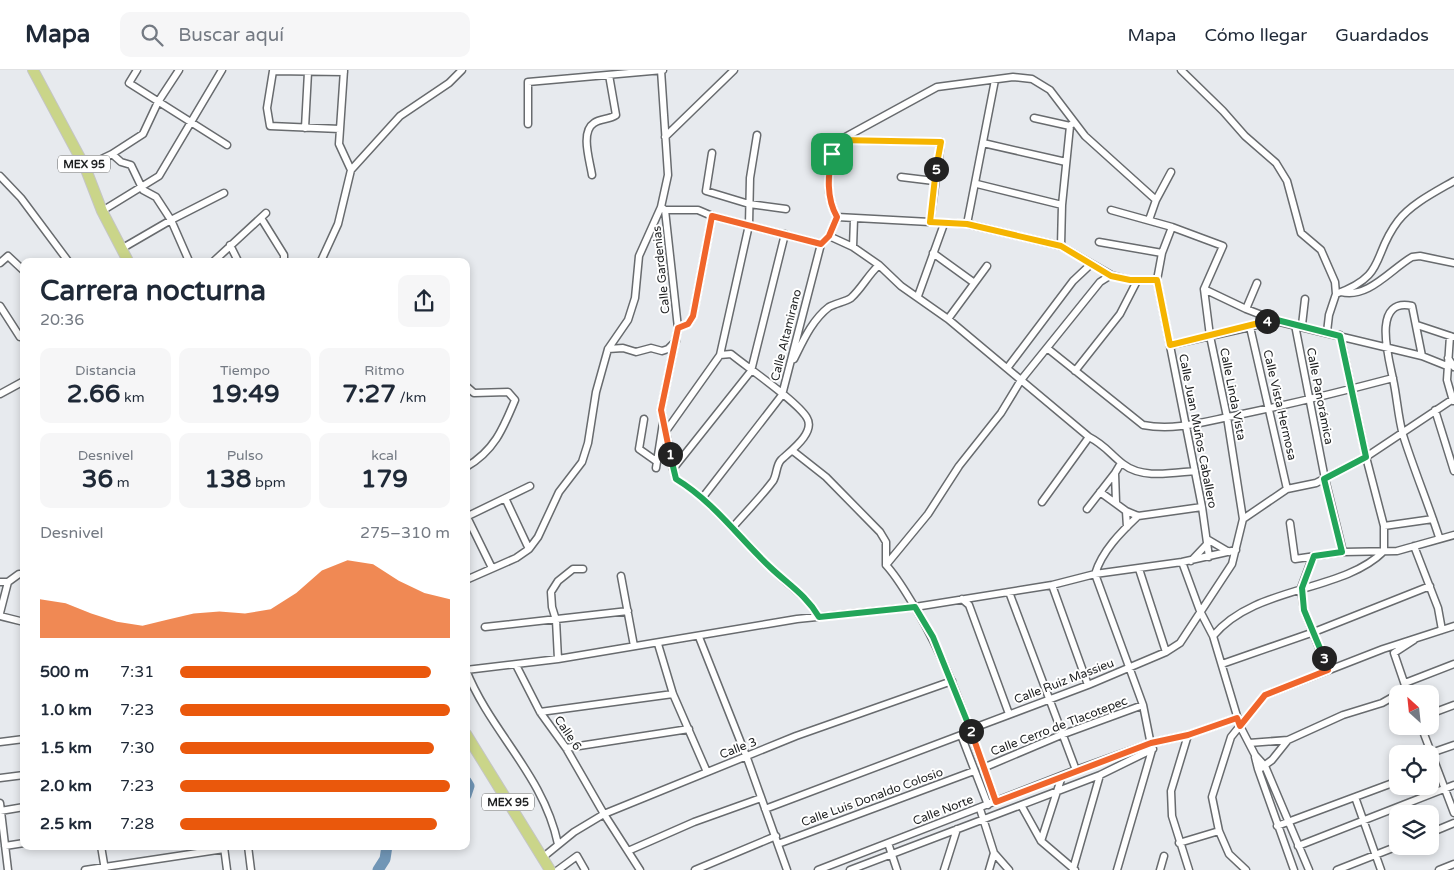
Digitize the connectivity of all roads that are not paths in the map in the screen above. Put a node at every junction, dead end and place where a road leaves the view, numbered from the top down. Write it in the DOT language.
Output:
graph roads {
  1 [pos="34,70"];
  2 [pos="137,70"];
  3 [pos="179,70"];
  4 [pos="222,70"];
  5 [pos="462,70"];
  6 [pos="734,70"];
  7 [pos="1181,70"];
  8 [pos="344,71"];
  9 [pos="662,71"];
  10 [pos="308,72"];
  11 [pos="588,74"];
  12 [pos="609,75"];
  13 [pos="995,80"];
  14 [pos="158,102"];
  15 [pos="1034,118"];
  16 [pos="190,122"];
  17 [pos="528,124"];
  18 [pos="1072,124"];
  19 [pos="305,128"];
  20 [pos="340,129"];
  21 [pos="757,135"];
  22 [pos="665,137"];
  23 [pos="840,140"];
  24 [pos="983,143"];
  25 [pos="228,145"];
  26 [pos="712,153"];
  27 [pos="112,154"];
  28 [pos="1066,162"];
  29 [pos="85,167"];
  30 [pos="351,170"];
  31 [pos="1171,172"];
  32 [pos="592,175"];
  33 [pos="0,176"];
  34 [pos="901,178"];
  35 [pos="934,181"];
  36 [pos="1454,181"];
  37 [pos="976,184"];
  38 [pos="141,187"];
  39 [pos="224,193"];
  40 [pos="1156,200"];
  41 [pos="749,204"];
  42 [pos="1062,205"];
  43 [pos="663,209"];
  44 [pos="786,209"];
  45 [pos="1111,210"];
  46 [pos="102,211"];
  47 [pos="712,216"];
  48 [pos="837,217"];
  49 [pos="854,219"];
  50 [pos="171,220"];
  51 [pos="1149,220"];
  52 [pos="930,222"];
  53 [pos="944,224"];
  54 [pos="967,224"];
  55 [pos="749,225"];
  56 [pos="1172,227"];
  57 [pos="786,234"];
  58 [pos="829,236"];
  59 [pos="1099,242"];
  60 [pos="821,244"];
  61 [pos="230,245"];
  62 [pos="1061,246"];
  63 [pos="853,247"];
  64 [pos="121,249"];
  65 [pos="933,253"];
  66 [pos="1162,253"];
  67 [pos="66,258"];
  68 [pos="126,258"];
  69 [pos="188,258"];
  70 [pos="217,258"];
  71 [pos="236,258"];
  72 [pos="284,258"];
  73 [pos="323,258"];
  74 [pos="0,263"];
  75 [pos="1454,264"];
  76 [pos="879,265"];
  77 [pos="1090,265"];
  78 [pos="987,266"];
  79 [pos="20,267"];
  80 [pos="1111,276"];
  81 [pos="1157,280"];
  82 [pos="1137,281"];
  83 [pos="973,282"];
  84 [pos="1257,283"];
  85 [pos="1204,289"];
  86 [pos="1338,293"];
  87 [pos="918,296"];
  88 [pos="1305,299"];
  89 [pos="0,306"];
  90 [pos="1246,309"];
  91 [pos="948,318"];
  92 [pos="1273,319"];
  93 [pos="1417,324"];
  94 [pos="1299,325"];
  95 [pos="1250,327"];
  96 [pos="678,328"];
  97 [pos="1327,332"];
  98 [pos="1210,336"];
  99 [pos="1340,336"];
  100 [pos="1452,336"];
  101 [pos="20,337"];
  102 [pos="677,340"];
  103 [pos="1170,345"];
  104 [pos="1047,348"];
  105 [pos="1386,348"];
  106 [pos="608,349"];
  107 [pos="720,355"];
  108 [pos="1422,356"];
  109 [pos="1450,366"];
  110 [pos="1008,368"];
  111 [pos="751,371"];
  112 [pos="1075,371"];
  113 [pos="1393,378"];
  114 [pos="1021,380"];
  115 [pos="20,383"];
  116 [pos="1351,389"];
  117 [pos="470,390"];
  118 [pos="0,394"];
  119 [pos="785,397"];
  120 [pos="1310,401"];
  121 [pos="1453,401"];
  122 [pos="1270,409"];
  123 [pos="1435,410"];
  124 [pos="1228,417"];
  125 [pos="644,419"];
  126 [pos="663,420"];
  127 [pos="1186,426"];
  128 [pos="666,431"];
  129 [pos="1402,433"];
  130 [pos="1090,437"];
  131 [pos="793,451"];
  132 [pos="1366,457"];
  133 [pos="656,461"];
  134 [pos="1121,463"];
  135 [pos="470,465"];
  136 [pos="656,468"];
  137 [pos="673,468"];
  138 [pos="1195,471"];
  139 [pos="1454,471"];
  140 [pos="1115,473"];
  141 [pos="1324,476"];
  142 [pos="530,486"];
  143 [pos="1286,489"];
  144 [pos="1100,492"];
  145 [pos="703,497"];
  146 [pos="505,498"];
  147 [pos="1042,502"];
  148 [pos="1116,502"];
  149 [pos="1202,506"];
  150 [pos="1087,509"];
  151 [pos="1126,510"];
  152 [pos="470,516"];
  153 [pos="1138,516"];
  154 [pos="1243,519"];
  155 [pos="1433,519"];
  156 [pos="470,523"];
  157 [pos="1290,523"];
  158 [pos="1384,526"];
  159 [pos="733,527"];
  160 [pos="1127,527"];
  161 [pos="1454,535"];
  162 [pos="1439,537"];
  163 [pos="1207,541"];
  164 [pos="1414,546"];
  165 [pos="529,548"];
  166 [pos="1384,550"];
  167 [pos="1232,551"];
  168 [pos="1342,552"];
  169 [pos="1314,556"];
  170 [pos="1209,557"];
  171 [pos="1191,561"];
  172 [pos="1182,562"];
  173 [pos="886,565"];
  174 [pos="492,568"];
  175 [pos="583,569"];
  176 [pos="1139,569"];
  177 [pos="20,574"];
  178 [pos="1095,574"];
  179 [pos="621,576"];
  180 [pos="470,578"];
  181 [pos="0,582"];
  182 [pos="8,582"];
  183 [pos="1052,585"];
  184 [pos="1430,586"];
  185 [pos="1302,588"];
  186 [pos="1009,592"];
  187 [pos="962,599"];
  188 [pos="915,607"];
  189 [pos="628,611"];
  190 [pos="1200,611"];
  191 [pos="0,614"];
  192 [pos="819,617"];
  193 [pos="556,620"];
  194 [pos="20,621"];
  195 [pos="1454,626"];
  196 [pos="485,628"];
  197 [pos="1442,630"];
  198 [pos="1314,632"];
  199 [pos="1213,636"];
  200 [pos="1419,636"];
  201 [pos="699,637"];
  202 [pos="658,644"];
  203 [pos="634,646"];
  204 [pos="1166,652"];
  205 [pos="558,659"];
  206 [pos="516,664"];
  207 [pos="1222,664"];
  208 [pos="1454,664"];
  209 [pos="1129,667"];
  210 [pos="470,670"];
  211 [pos="1328,670"];
  212 [pos="470,680"];
  213 [pos="952,681"];
  214 [pos="1088,685"];
  215 [pos="1406,685"];
  216 [pos="1415,685"];
  217 [pos="673,694"];
  218 [pos="1049,698"];
  219 [pos="1389,698"];
  220 [pos="1143,705"];
  221 [pos="1454,705"];
  222 [pos="1439,711"];
  223 [pos="540,712"];
  224 [pos="1009,714"];
  225 [pos="1237,718"];
  226 [pos="1240,726"];
  227 [pos="689,729"];
  228 [pos="971,729"];
  229 [pos="1061,735"];
  230 [pos="1188,735"];
  231 [pos="20,740"];
  232 [pos="1288,740"];
  233 [pos="470,741"];
  234 [pos="0,742"];
  235 [pos="1248,743"];
  236 [pos="1454,745"];
  237 [pos="1151,747"];
  238 [pos="566,748"];
  239 [pos="1439,751"];
  240 [pos="1255,755"];
  241 [pos="747,758"];
  242 [pos="1265,766"];
  243 [pos="983,768"];
  244 [pos="1258,769"];
  245 [pos="1076,770"];
  246 [pos="707,772"];
  247 [pos="974,772"];
  248 [pos="1100,775"];
  249 [pos="20,776"];
  250 [pos="1062,776"];
  251 [pos="0,778"];
  252 [pos="1439,778"];
  253 [pos="1389,784"];
  254 [pos="1454,785"];
  255 [pos="1445,788"];
  256 [pos="1056,791"];
  257 [pos="1355,797"];
  258 [pos="761,798"];
  259 [pos="996,802"];
  260 [pos="0,803"];
  261 [pos="1021,804"];
  262 [pos="988,805"];
  263 [pos="20,808"];
  264 [pos="980,808"];
  265 [pos="765,809"];
  266 [pos="1,811"];
  267 [pos="1454,813"];
  268 [pos="604,814"];
  269 [pos="983,820"];
  270 [pos="1364,821"];
  271 [pos="1288,823"];
  272 [pos="1454,823"];
  273 [pos="1277,826"];
  274 [pos="957,829"];
  275 [pos="1439,829"];
  276 [pos="1219,831"];
  277 [pos="776,836"];
  278 [pos="1041,841"];
  279 [pos="888,843"];
  280 [pos="1179,843"];
  281 [pos="20,844"];
  282 [pos="558,844"];
  283 [pos="778,844"];
  284 [pos="4,846"];
  285 [pos="1298,846"];
  286 [pos="1389,849"];
  287 [pos="102,850"];
  288 [pos="213,850"];
  289 [pos="224,850"];
  290 [pos="248,850"];
  291 [pos="628,851"];
  292 [pos="994,853"];
  293 [pos="892,854"];
  294 [pos="1376,854"];
  295 [pos="1164,856"];
  296 [pos="542,858"];
  297 [pos="3,862"];
  298 [pos="1454,864"];
  299 [pos="863,867"];
  300 [pos="105,869"];
  301 [pos="1074,869"];
  302 [pos="8,870"];
  303 [pos="85,870"];
  304 [pos="227,870"];
  305 [pos="251,870"];
  306 [pos="550,870"];
  307 [pos="558,870"];
  308 [pos="585,870"];
  309 [pos="640,870"];
  310 [pos="695,870"];
  311 [pos="787,870"];
  312 [pos="818,870"];
  313 [pos="850,870"];
  314 [pos="897,870"];
  315 [pos="944,870"];
  316 [pos="989,870"];
  317 [pos="1009,870"];
  318 [pos="1117,870"];
  319 [pos="1160,870"];
  320 [pos="1189,870"];
  321 [pos="1246,870"];
  322 [pos="1294,870"];
  323 [pos="1309,870"];
  324 [pos="1337,870"];
  325 [pos="1381,870"];
  326 [pos="1439,870"];
  1 -- 29 [label="main road, MEX 95"];
  2 -- 14 [label="street"];
  3 -- 14 [label="street"];
  4 -- 16 [label="street"];
  5 -- 30 [label="street"];
  6 -- 22 [label="street"];
  7 -- 86 [label="street"];
  8 -- 10 [label="street"];
  8 -- 20 [label="street"];
  9 -- 12 [label="street"];
  9 -- 22 [label="street"];
  10 -- 19 [label="street"];
  10 -- 19 [label="street"];
  11 -- 12 [label="street"];
  11 -- 17 [label="street"];
  12 -- 32 [label="street"];
  13 -- 18 [label="street"];
  13 -- 23 [label="street"];
  13 -- 24 [label="street"];
  14 -- 16 [label="street"];
  14 -- 27 [label="street"];
  15 -- 18 [label="street"];
  16 -- 25 [label="street"];
  16 -- 38 [label="street"];
  18 -- 28 [label="street"];
  18 -- 40 [label="street"];
  19 -- 20 [label="street"];
  20 -- 30 [label="street"];
  21 -- 41 [label="street"];
  22 -- 43 [label="street"];
  23 -- 35 [label="street"];
  23 -- 48 [label="street"];
  24 -- 28 [label="street"];
  24 -- 37 [label="street"];
  26 -- 41 [label="street"];
  27 -- 29 [label="street"];
  27 -- 38 [label="street"];
  28 -- 42 [label="street"];
  29 -- 46 [label="main road, MEX 95"];
  30 -- 73 [label="street"];
  31 -- 40 [label="street"];
  33 -- 67 [label="street"];
  34 -- 35 [label="street"];
  35 -- 52 [label="street"];
  36 -- 86 [label="street"];
  37 -- 42 [label="street"];
  37 -- 54 [label="street"];
  38 -- 46 [label="street"];
  38 -- 50 [label="street"];
  39 -- 50 [label="street"];
  40 -- 51 [label="street"];
  41 -- 44 [label="street"];
  41 -- 55 [label="street"];
  42 -- 62 [label="street"];
  43 -- 47 [label="street"];
  43 -- 96 [label="street, Calle Gardenias"];
  43 -- 106 [label="street"];
  45 -- 51 [label="street"];
  46 -- 64 [label="main road, MEX 95"];
  47 -- 55 [label="street"];
  47 -- 96 [label="street"];
  48 -- 49 [label="street"];
  48 -- 58 [label="street"];
  49 -- 52 [label="street"];
  49 -- 63 [label="street"];
  50 -- 64 [label="street"];
  50 -- 69 [label="street"];
  51 -- 56 [label="street"];
  52 -- 53 [label="street"];
  53 -- 54 [label="street"];
  53 -- 65 [label="street"];
  54 -- 62 [label="street"];
  55 -- 57 [label="street"];
  55 -- 107 [label="street"];
  56 -- 66 [label="street"];
  56 -- 85 [label="street"];
  57 -- 60 [label="street"];
  57 -- 111 [label="street"];
  58 -- 60 [label="street"];
  58 -- 63 [label="street"];
  59 -- 66 [label="street"];
  60 -- 119 [label="street, Calle Altamirano"];
  61 -- 70 [label="street"];
  61 -- 71 [label="street"];
  61 -- 72 [label="street"];
  62 -- 77 [label="street"];
  63 -- 76 [label="street"];
  64 -- 68 [label="main road, MEX 95"];
  65 -- 83 [label="street"];
  65 -- 87 [label="street"];
  66 -- 81 [label="street"];
  74 -- 79 [label="street"];
  75 -- 86 [label="street"];
  76 -- 87 [label="street"];
  76 -- 119 [label="street"];
  77 -- 80 [label="street"];
  77 -- 110 [label="street"];
  78 -- 83 [label="street"];
  80 -- 82 [label="street"];
  80 -- 104 [label="street"];
  81 -- 82 [label="street"];
  81 -- 103 [label="street, Calle Juan Muños Caballero"];
  82 -- 112 [label="street"];
  83 -- 91 [label="street"];
  84 -- 90 [label="street"];
  85 -- 90 [label="street"];
  85 -- 98 [label="street, Calle Linda Vista"];
  86 -- 97 [label="street"];
  87 -- 91 [label="street"];
  88 -- 94 [label="street, Calle Panorámica"];
  89 -- 101 [label="street"];
  90 -- 92 [label="street"];
  91 -- 110 [label="street"];
  92 -- 94 [label="street"];
  92 -- 95 [label="street"];
  93 -- 100 [label="street"];
  93 -- 105 [label="street"];
  93 -- 108 [label="street"];
  94 -- 97 [label="street"];
  94 -- 120 [label="street, Calle Panorámica"];
  95 -- 98 [label="street"];
  95 -- 122 [label="street, Calle Vista Hermosa"];
  96 -- 102 [label="street, Calle Gardenias"];
  97 -- 99 [label="street"];
  98 -- 103 [label="street"];
  98 -- 124 [label="street, Calle Linda Vista"];
  99 -- 105 [label="street"];
  99 -- 116 [label="street"];
  100 -- 109 [label="street"];
  102 -- 106 [label="street"];
  102 -- 126 [label="street, Calle Gardenias"];
  103 -- 127 [label="street, Calle Juan Muños Caballero"];
  104 -- 112 [label="street"];
  104 -- 114 [label="street"];
  105 -- 108 [label="street"];
  105 -- 113 [label="street"];
  106 -- 165 [label="street"];
  107 -- 111 [label="street"];
  107 -- 128 [label="street"];
  108 -- 109 [label="street"];
  109 -- 121 [label="street"];
  110 -- 114 [label="street"];
  111 -- 119 [label="street"];
  111 -- 137 [label="street"];
  112 -- 127 [label="street"];
  113 -- 116 [label="street"];
  113 -- 129 [label="street"];
  114 -- 130 [label="street"];
  114 -- 173 [label="street"];
  115 -- 118 [label="street"];
  116 -- 120 [label="street"];
  116 -- 132 [label="street"];
  117 -- 135 [label="street"];
  119 -- 131 [label="street"];
  119 -- 145 [label="street, Calle Altamirano"];
  120 -- 122 [label="street"];
  120 -- 141 [label="street, Calle Panorámica"];
  121 -- 123 [label="street"];
  122 -- 124 [label="street"];
  122 -- 143 [label="street, Calle Vista Hermosa"];
  123 -- 129 [label="street"];
  123 -- 139 [label="street"];
  124 -- 127 [label="street"];
  124 -- 154 [label="street, Calle Linda Vista"];
  125 -- 133 [label="street"];
  126 -- 128 [label="street, Calle Gardenias"];
  126 -- 133 [label="street"];
  127 -- 138 [label="street, Calle Juan Muños Caballero"];
  128 -- 137 [label="street, Calle Gardenias"];
  129 -- 132 [label="street"];
  129 -- 155 [label="street"];
  130 -- 134 [label="street"];
  130 -- 147 [label="street"];
  131 -- 159 [label="street"];
  131 -- 173 [label="street"];
  132 -- 141 [label="street"];
  132 -- 158 [label="street"];
  133 -- 136 [label="street"];
  134 -- 138 [label="street"];
  134 -- 140 [label="street"];
  137 -- 145 [label="street, Calle Gardenias"];
  138 -- 149 [label="street, Calle Juan Muños Caballero"];
  140 -- 144 [label="street"];
  140 -- 148 [label="street"];
  141 -- 143 [label="street"];
  141 -- 168 [label="street, Calle Panorámica"];
  142 -- 146 [label="street"];
  143 -- 154 [label="street"];
  144 -- 148 [label="street"];
  144 -- 150 [label="street"];
  145 -- 159 [label="street"];
  146 -- 152 [label="street"];
  146 -- 165 [label="street"];
  148 -- 151 [label="street"];
  149 -- 153 [label="street"];
  149 -- 163 [label="street, Calle Juan Muños Caballero"];
  151 -- 153 [label="street"];
  151 -- 160 [label="street"];
  153 -- 160 [label="street"];
  154 -- 167 [label="street, Calle Ruiz Massieu"];
  155 -- 158 [label="street"];
  155 -- 162 [label="street"];
  156 -- 174 [label="street"];
  157 -- 169 [label="street"];
  158 -- 166 [label="street"];
  159 -- 192 [label="street"];
  160 -- 178 [label="street"];
  161 -- 162 [label="street"];
  162 -- 164 [label="street"];
  163 -- 167 [label="street"];
  163 -- 170 [label="street, Calle Juan Muños Caballero"];
  163 -- 171 [label="street"];
  164 -- 166 [label="street"];
  164 -- 184 [label="street"];
  165 -- 174 [label="street"];
  166 -- 168 [label="street"];
  166 -- 185 [label="street"];
  167 -- 170 [label="street"];
  167 -- 190 [label="street, Calle Ruiz Massieu"];
  168 -- 169 [label="street"];
  169 -- 185 [label="street"];
  170 -- 171 [label="street"];
  171 -- 172 [label="street"];
  172 -- 176 [label="street"];
  172 -- 190 [label="street"];
  173 -- 188 [label="street"];
  174 -- 180 [label="street"];
  175 -- 193 [label="street"];
  176 -- 178 [label="street"];
  176 -- 204 [label="street"];
  177 -- 182 [label="street"];
  178 -- 183 [label="street"];
  178 -- 209 [label="street"];
  179 -- 189 [label="street"];
  181 -- 182 [label="street"];
  182 -- 191 [label="street"];
  183 -- 186 [label="street"];
  183 -- 214 [label="street"];
  184 -- 197 [label="street"];
  184 -- 198 [label="street"];
  185 -- 198 [label="street"];
  185 -- 199 [label="street"];
  186 -- 187 [label="street"];
  186 -- 218 [label="street"];
  187 -- 188 [label="street"];
  187 -- 224 [label="street"];
  188 -- 192 [label="street"];
  188 -- 213 [label="street"];
  189 -- 193 [label="street"];
  189 -- 203 [label="street"];
  190 -- 199 [label="street"];
  190 -- 204 [label="street, Calle Ruiz Massieu"];
  191 -- 194 [label="street"];
  192 -- 201 [label="street"];
  193 -- 196 [label="street"];
  193 -- 205 [label="street"];
  195 -- 197 [label="street"];
  197 -- 200 [label="street"];
  198 -- 207 [label="street"];
  198 -- 211 [label="street"];
  199 -- 207 [label="street"];
  200 -- 211 [label="street"];
  200 -- 215 [label="street"];
  201 -- 202 [label="street"];
  201 -- 241 [label="street"];
  202 -- 203 [label="street"];
  202 -- 217 [label="street"];
  203 -- 205 [label="street"];
  204 -- 209 [label="street, Calle Ruiz Massieu"];
  205 -- 206 [label="street"];
  206 -- 210 [label="street"];
  206 -- 223 [label="street, Calle 6"];
  207 -- 225 [label="street"];
  208 -- 216 [label="street"];
  209 -- 214 [label="street, Calle Ruiz Massieu"];
  209 -- 220 [label="street"];
  211 -- 226 [label="street"];
  212 -- 282 [label="street"];
  213 -- 228 [label="street"];
  213 -- 241 [label="street, Calle 3"];
  214 -- 218 [label="street, Calle Ruiz Massieu"];
  217 -- 223 [label="street"];
  217 -- 227 [label="street"];
  218 -- 224 [label="street, Calle Ruiz Massieu"];
  218 -- 229 [label="street"];
  219 -- 232 [label="street"];
  220 -- 229 [label="street, Calle Cerro de Tlacotepec"];
  220 -- 237 [label="street"];
  221 -- 222 [label="street"];
  223 -- 238 [label="street, Calle 6"];
  224 -- 228 [label="street, Calle Ruiz Massieu"];
  225 -- 226 [label="street"];
  225 -- 230 [label="street, Calle Norte"];
  226 -- 235 [label="street"];
  226 -- 276 [label="street"];
  227 -- 238 [label="street"];
  227 -- 246 [label="street"];
  228 -- 243 [label="street"];
  229 -- 243 [label="street, Calle Cerro de Tlacotepec"];
  229 -- 245 [label="street"];
  230 -- 237 [label="street, Calle Norte"];
  230 -- 280 [label="street"];
  231 -- 234 [label="street"];
  232 -- 235 [label="street"];
  232 -- 242 [label="street"];
  233 -- 296 [label="main road, MEX 95"];
  235 -- 240 [label="street"];
  236 -- 239 [label="street"];
  237 -- 245 [label="street, Calle Norte"];
  237 -- 248 [label="street, Calle Norte"];
  237 -- 318 [label="street"];
  238 -- 268 [label="street, Calle 6"];
  240 -- 242 [label="street"];
  240 -- 244 [label="street"];
  241 -- 246 [label="street, Calle 3"];
  241 -- 258 [label="street"];
  242 -- 244 [label="street"];
  242 -- 271 [label="street"];
  243 -- 259 [label="street"];
  244 -- 273 [label="street"];
  245 -- 250 [label="street, Calle Norte"];
  246 -- 268 [label="street, Calle 3"];
  247 -- 262 [label="street"];
  247 -- 265 [label="street"];
  247 -- 283 [label="street, Calle Luis Donaldo Colosio"];
  248 -- 256 [label="street, Calle Norte"];
  248 -- 301 [label="street"];
  249 -- 251 [label="street"];
  250 -- 256 [label="street"];
  250 -- 259 [label="street, Calle Norte"];
  252 -- 255 [label="street"];
  253 -- 257 [label="street"];
  254 -- 255 [label="street"];
  255 -- 267 [label="street"];
  255 -- 270 [label="street"];
  256 -- 261 [label="street, Calle Norte"];
  256 -- 278 [label="street"];
  257 -- 270 [label="street"];
  257 -- 271 [label="street"];
  258 -- 265 [label="street"];
  258 -- 291 [label="street"];
  259 -- 262 [label="street, Calle Norte"];
  260 -- 266 [label="street"];
  261 -- 269 [label="street, Calle Norte"];
  261 -- 278 [label="street"];
  262 -- 264 [label="street, Calle Norte"];
  263 -- 266 [label="street"];
  264 -- 269 [label="street"];
  264 -- 279 [label="street, Calle Norte"];
  265 -- 277 [label="street"];
  266 -- 284 [label="street"];
  268 -- 282 [label="street, Calle 3"];
  268 -- 291 [label="street, Calle 6"];
  269 -- 274 [label="street, Calle Norte"];
  269 -- 292 [label="street"];
  270 -- 285 [label="street"];
  270 -- 294 [label="street"];
  271 -- 273 [label="street"];
  271 -- 285 [label="street"];
  272 -- 275 [label="street"];
  273 -- 322 [label="street"];
  274 -- 293 [label="street, Calle Norte"];
  274 -- 315 [label="street"];
  276 -- 280 [label="street"];
  276 -- 321 [label="street"];
  277 -- 283 [label="street"];
  277 -- 310 [label="street"];
  278 -- 301 [label="street"];
  279 -- 293 [label="street"];
  279 -- 312 [label="street, Calle Norte"];
  280 -- 320 [label="street"];
  281 -- 284 [label="street"];
  282 -- 296 [label="street, Calle 3"];
  283 -- 311 [label="street"];
  284 -- 297 [label="street"];
  285 -- 323 [label="street"];
  286 -- 294 [label="street"];
  287 -- 300 [label="street"];
  288 -- 300 [label="street"];
  289 -- 304 [label="street"];
  290 -- 305 [label="street"];
  291 -- 309 [label="street, Calle 6"];
  292 -- 316 [label="street"];
  292 -- 317 [label="street"];
  293 -- 299 [label="street, Calle Norte"];
  293 -- 314 [label="street"];
  294 -- 324 [label="street"];
  294 -- 325 [label="street"];
  295 -- 319 [label="street"];
  296 -- 306 [label="main road, MEX 95"];
  297 -- 302 [label="street"];
  298 -- 326 [label="street"];
  299 -- 313 [label="street, Calle Norte"];
  300 -- 303 [label="street"];
  307 -- 308 [label="street"];
}
